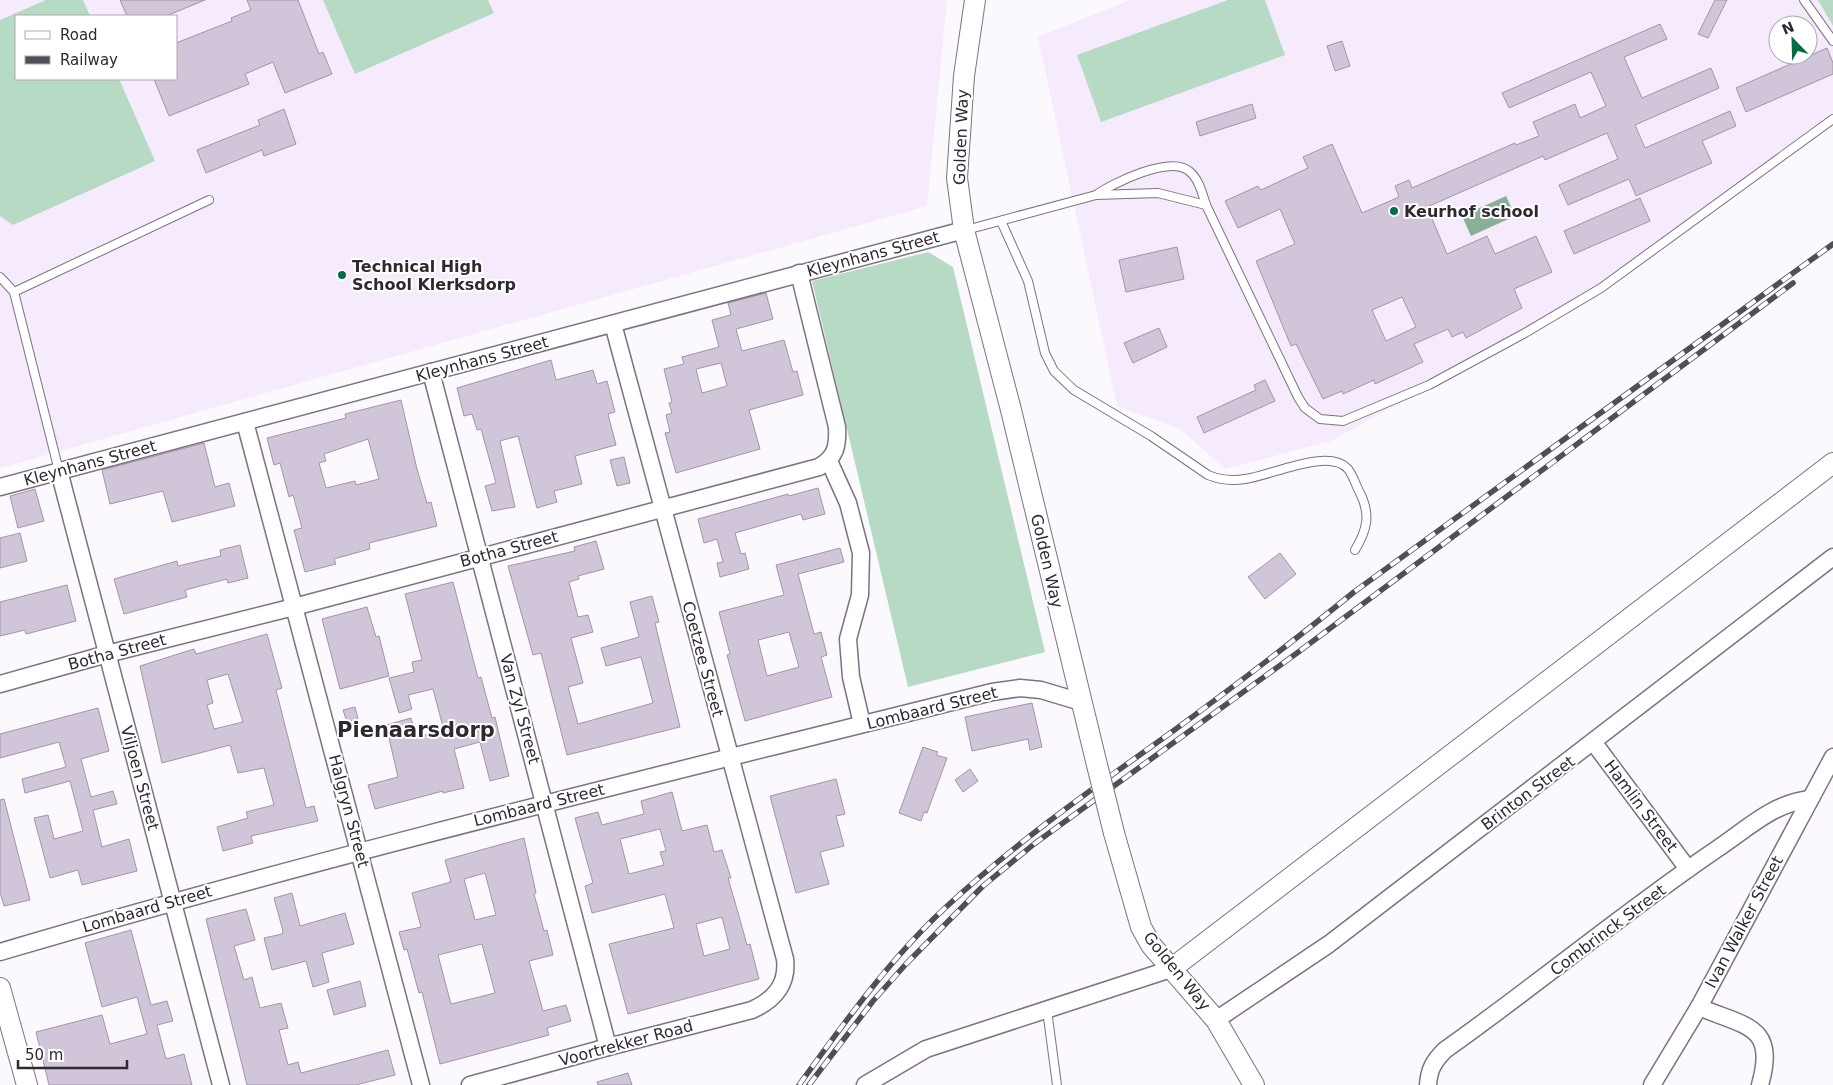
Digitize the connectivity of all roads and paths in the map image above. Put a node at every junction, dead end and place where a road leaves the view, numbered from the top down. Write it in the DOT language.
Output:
graph roads {
  1 [pos="975,0"];
  2 [pos="1804,0"];
  3 [pos="1833,41"];
  4 [pos="1833,119"];
  5 [pos="1096,195"];
  6 [pos="209,200"];
  7 [pos="1206,205"];
  8 [pos="1001,221"];
  9 [pos="964,230"];
  10 [pos="799,273"];
  11 [pos="0,277"];
  12 [pos="14,292"];
  13 [pos="613,324"];
  14 [pos="431,372"];
  15 [pos="246,422"];
  16 [pos="829,461"];
  17 [pos="1833,463"];
  18 [pos="59,471"];
  19 [pos="0,487"];
  20 [pos="662,508"];
  21 [pos="1355,550"];
  22 [pos="480,556"];
  23 [pos="1833,557"];
  24 [pos="294,607"];
  25 [pos="107,654"];
  26 [pos="0,684"];
  27 [pos="1081,702"];
  28 [pos="862,724"];
  29 [pos="1594,742"];
  30 [pos="729,757"];
  31 [pos="1833,757"];
  32 [pos="1810,799"];
  33 [pos="544,803"];
  34 [pos="359,851"];
  35 [pos="1688,869"];
  36 [pos="172,901"];
  37 [pos="0,952"];
  38 [pos="1171,969"];
  39 [pos="0,988"];
  40 [pos="776,994"];
  41 [pos="1699,1007"];
  42 [pos="1047,1010"];
  43 [pos="1216,1020"];
  44 [pos="608,1046"];
  45 [pos="24,1084"];
  46 [pos="221,1085"];
  47 [pos="421,1085"];
  48 [pos="470,1085"];
  49 [pos="865,1085"];
  50 [pos="1057,1085"];
  51 [pos="1254,1085"];
  52 [pos="1428,1085"];
  53 [pos="1652,1085"];
  54 [pos="1760,1085"];
  1 -- 9 [label="street, Golden Way"];
  2 -- 3 [label="lane"];
  4 -- 7 [label="lane"];
  5 -- 7 [label="lane"];
  5 -- 7 [label="lane"];
  5 -- 8 [label="lane"];
  6 -- 12 [label="lane"];
  8 -- 9 [label="lane"];
  8 -- 21 [label="lane"];
  9 -- 10 [label="street, Kleynhans Street"];
  9 -- 27 [label="street, Golden Way"];
  10 -- 13 [label="street, Kleynhans Street"];
  10 -- 16 [label="street"];
  11 -- 12 [label="lane"];
  12 -- 18 [label="lane"];
  13 -- 14 [label="street, Kleynhans Street"];
  13 -- 20 [label="street, Coetzee Street"];
  14 -- 15 [label="street, Kleynhans Street"];
  14 -- 22 [label="street, Van Zyl Street"];
  15 -- 18 [label="street, Kleynhans Street"];
  15 -- 24 [label="street, Halgryn Street"];
  16 -- 20 [label="street, Botha Street"];
  16 -- 28 [label="street"];
  17 -- 38 [label="street"];
  18 -- 19 [label="street, Kleynhans Street"];
  18 -- 25 [label="street, Viljoen Street"];
  20 -- 22 [label="street, Botha Street"];
  20 -- 30 [label="street, Coetzee Street"];
  22 -- 24 [label="street, Botha Street"];
  22 -- 33 [label="street, Van Zyl Street"];
  23 -- 29 [label="street, Brinton Street"];
  24 -- 25 [label="street, Botha Street"];
  24 -- 34 [label="street, Halgryn Street"];
  25 -- 26 [label="street, Botha Street"];
  25 -- 36 [label="street, Viljoen Street"];
  27 -- 28 [label="street, Lombaard Street"];
  27 -- 38 [label="street, Golden Way, bridge"];
  28 -- 30 [label="street, Lombaard Street"];
  29 -- 35 [label="street, Hamlin Street"];
  29 -- 43 [label="street, Brinton Street"];
  30 -- 33 [label="street, Lombaard Street"];
  30 -- 40 [label="street, Coetzee Street"];
  31 -- 32 [label="street, Ivan Walker Street"];
  32 -- 35 [label="street, Combrinck Street"];
  32 -- 41 [label="street, Ivan Walker Street"];
  33 -- 34 [label="street, Lombaard Street"];
  33 -- 44 [label="street, Van Zyl Street"];
  34 -- 36 [label="street, Lombaard Street"];
  34 -- 47 [label="street, Halgryn Street"];
  35 -- 52 [label="street, Combrinck Street"];
  36 -- 37 [label="street, Lombaard Street"];
  36 -- 46 [label="street, Viljoen Street"];
  38 -- 42 [label="street"];
  38 -- 43 [label="street, Golden Way"];
  39 -- 45 [label="street"];
  40 -- 44 [label="street, Voortrekker Road"];
  41 -- 53 [label="street, Ivan Walker Street"];
  41 -- 54 [label="street"];
  42 -- 49 [label="street"];
  42 -- 50 [label="lane"];
  43 -- 51 [label="street, Golden Way"];
  44 -- 48 [label="street, Voortrekker Road"];
}
